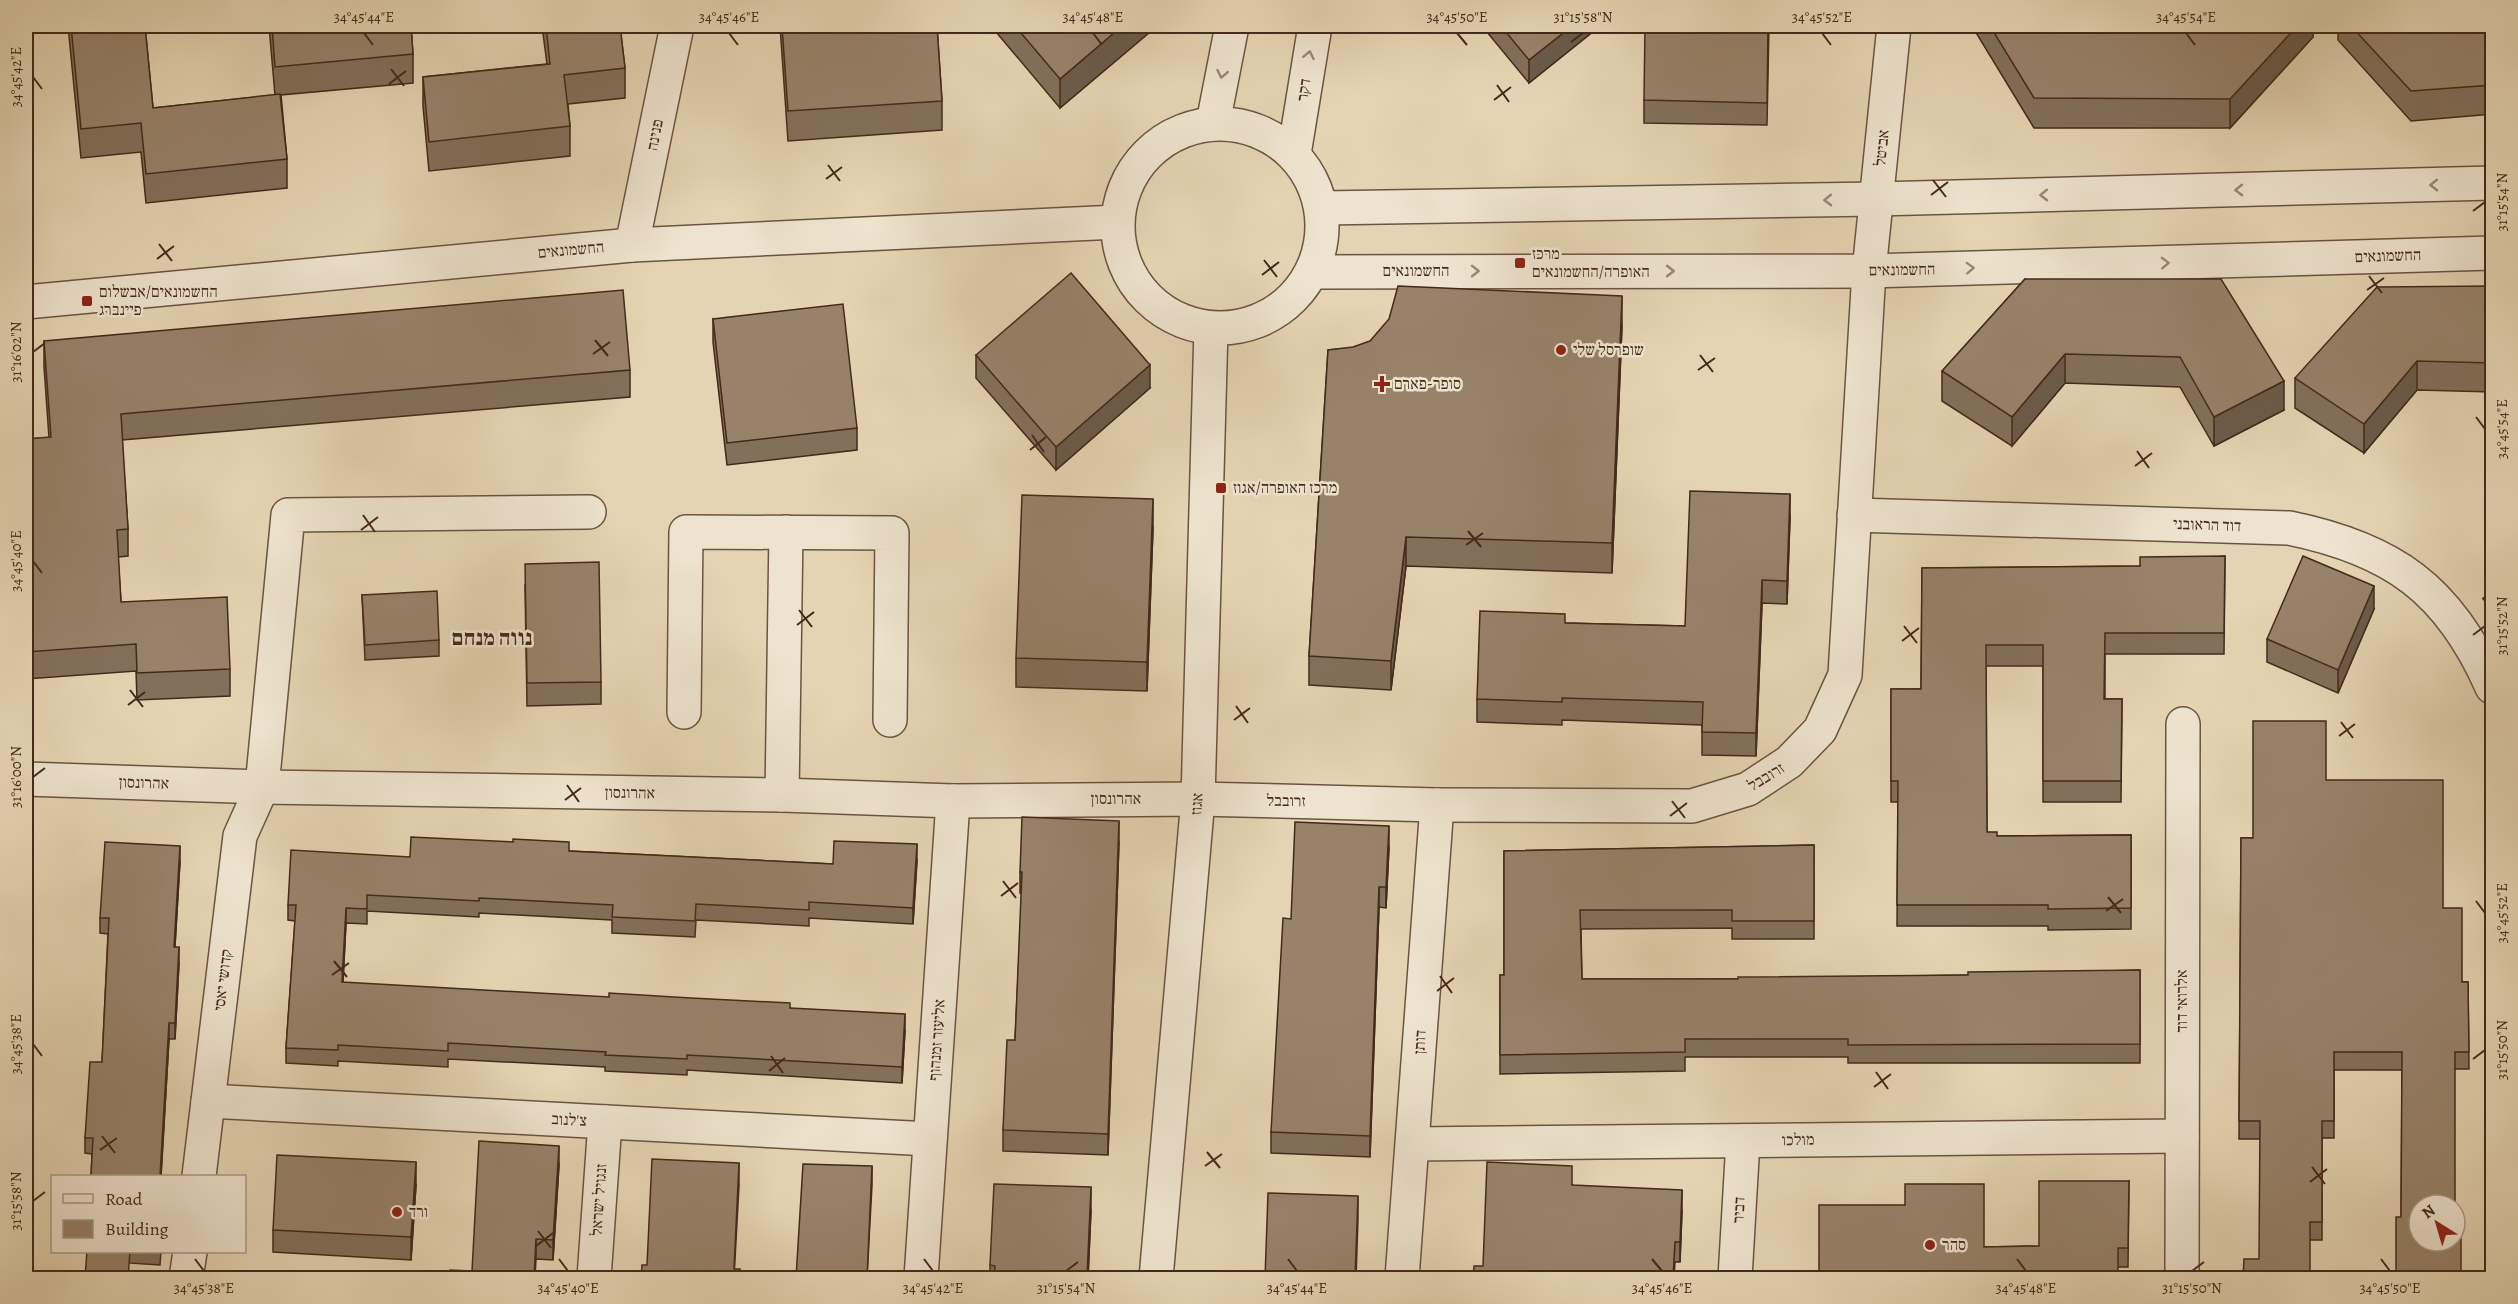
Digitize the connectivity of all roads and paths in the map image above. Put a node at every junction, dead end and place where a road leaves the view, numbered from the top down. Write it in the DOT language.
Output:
graph roads {
  1 [pos="677,26"];
  2 [pos="1232,26"];
  3 [pos="1315,26"];
  4 [pos="1894,26"];
  5 [pos="1213,123"];
  6 [pos="1294,154"];
  7 [pos="2493,183"];
  8 [pos="1876,199"];
  9 [pos="1322,208"];
  10 [pos="1117,222"];
  11 [pos="632,244"];
  12 [pos="2493,253"];
  13 [pos="1869,271"];
  14 [pos="1312,272"];
  15 [pos="26,302"];
  16 [pos="1211,328"];
  17 [pos="589,512"];
  18 [pos="1854,515"];
  19 [pos="786,532"];
  20 [pos="2493,687"];
  21 [pos="684,712"];
  22 [pos="890,720"];
  23 [pos="2183,724"];
  24 [pos="26,779"];
  25 [pos="262,787"];
  26 [pos="782,795"];
  27 [pos="1198,799"];
  28 [pos="953,801"];
  29 [pos="1437,804"];
  30 [pos="208,1101"];
  31 [pos="605,1122"];
  32 [pos="2182,1136"];
  33 [pos="930,1139"];
  34 [pos="1743,1141"];
  35 [pos="1413,1144"];
  36 [pos="199,1175"];
  37 [pos="190,1253"];
  38 [pos="186,1278"];
  39 [pos="594,1278"];
  40 [pos="921,1278"];
  41 [pos="1156,1278"];
  42 [pos="1402,1278"];
  43 [pos="1735,1278"];
  44 [pos="2182,1278"];
  1 -- 11 [label="street, פנינה"];
  2 -- 5 [label="street, one-way"];
  6 -- 3 [label="street, דקר, one-way"];
  4 -- 8 [label="street, אביטל"];
  5 -- 6 [label="street"];
  5 -- 10 [label="street"];
  6 -- 9 [label="street"];
  7 -- 8 [label="street, one-way"];
  8 -- 9 [label="street, one-way"];
  8 -- 13 [label="street, אביטל"];
  9 -- 14 [label="street"];
  10 -- 11 [label="street, החשמונאים"];
  10 -- 16 [label="street"];
  11 -- 15 [label="street, החשמונאים"];
  13 -- 12 [label="street, החשמונאים, one-way"];
  14 -- 13 [label="street, החשמונאים, one-way"];
  13 -- 18 [label="street, זרובבל"];
  14 -- 16 [label="street"];
  16 -- 27 [label="street, אגוז"];
  17 -- 25 [label="street, קדושי יאסי"];
  18 -- 20 [label="street, דוד הראובני"];
  18 -- 29 [label="street, זרובבל"];
  19 -- 21 [label="street"];
  19 -- 22 [label="street"];
  19 -- 26 [label="street"];
  23 -- 32 [label="street, אלרואי דוד"];
  24 -- 25 [label="street, אהרונסון"];
  25 -- 26 [label="street, אהרונסון"];
  25 -- 30 [label="street, קדושי יאסי"];
  26 -- 28 [label="street, אהרונסון"];
  27 -- 28 [label="street, אהרונסון"];
  27 -- 29 [label="street, זרובבל"];
  27 -- 41 [label="street, אגוז"];
  28 -- 33 [label="street, אליעזר זמנהוף"];
  29 -- 35 [label="street, דותן"];
  30 -- 31 [label="street, צ'לנוב"];
  30 -- 36 [label="street, קדושי יאסי"];
  31 -- 33 [label="street, צ'לנוב"];
  31 -- 39 [label="street, זנגויל ישראל"];
  32 -- 34 [label="street, מולכו"];
  32 -- 44 [label="street, אלרואי דוד"];
  33 -- 40 [label="street, אליעזר זמנהוף"];
  34 -- 35 [label="street, מולכו"];
  34 -- 43 [label="street, דביר"];
  35 -- 42 [label="street, דותן"];
  37 -- 38 [label="street"];
}
